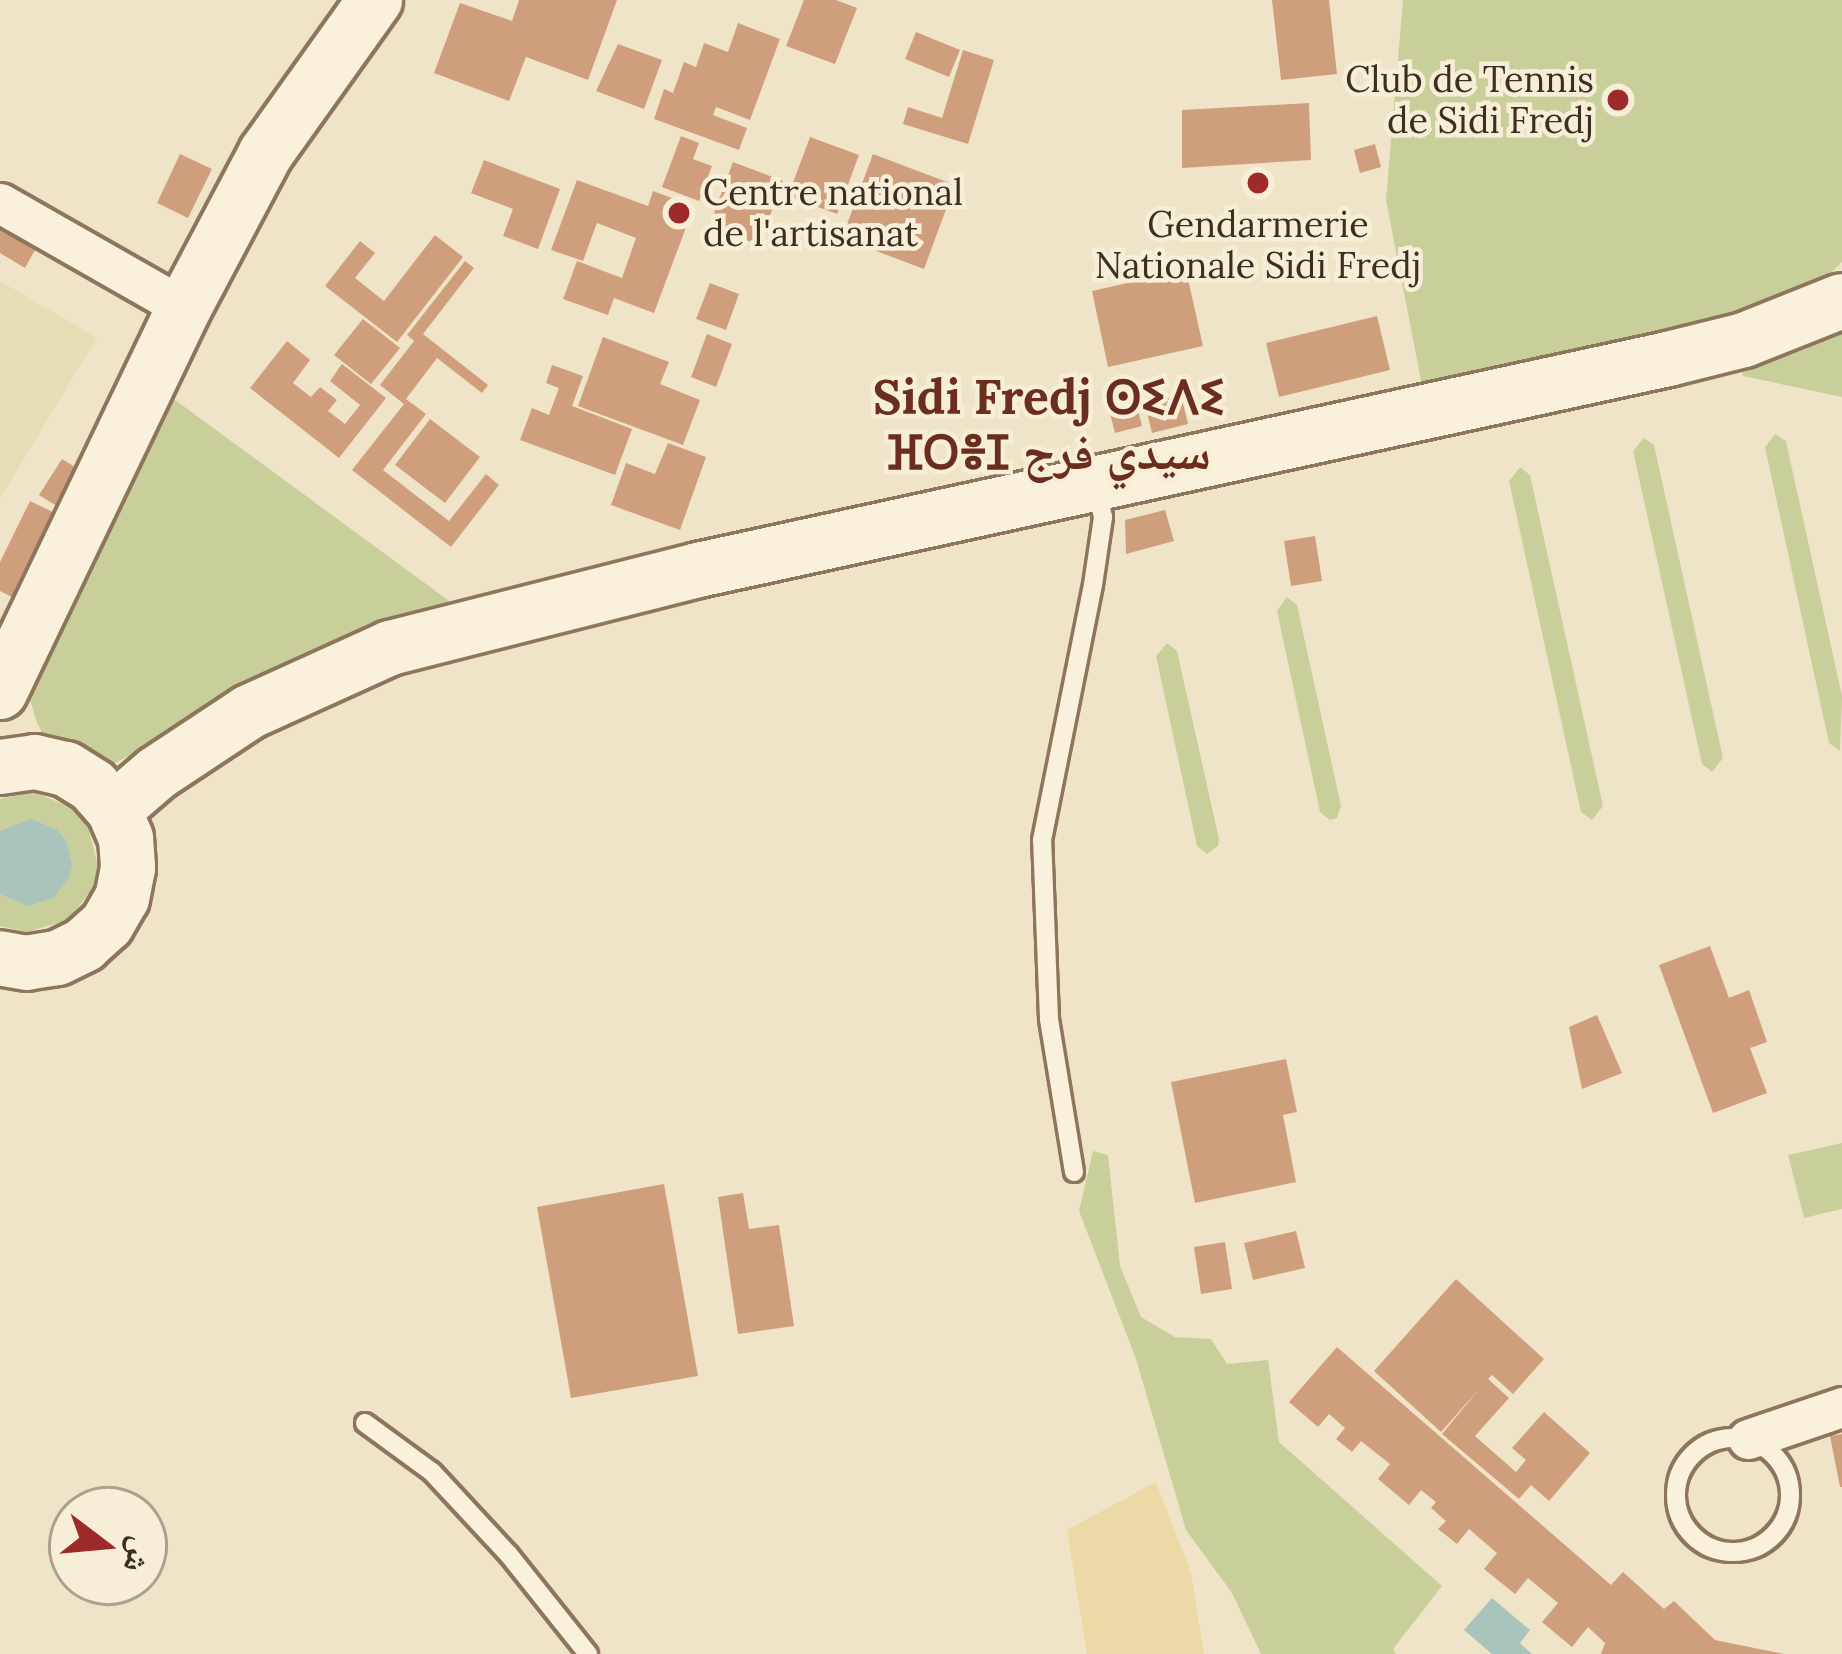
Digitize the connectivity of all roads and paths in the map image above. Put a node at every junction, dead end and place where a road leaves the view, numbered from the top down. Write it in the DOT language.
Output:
graph roads {
  1 [pos="375,0"];
  2 [pos="0,203"];
  3 [pos="1842,301"];
  4 [pos="184,308"];
  5 [pos="1095,481"];
  6 [pos="0,692"];
  7 [pos="0,767"];
  8 [pos="114,809"];
  9 [pos="0,958"];
  10 [pos="1074,1172"];
  11 [pos="1842,1406"];
  12 [pos="365,1423"];
  13 [pos="1748,1438"];
  14 [pos="588,1654"];
  1 -- 4 [label="main road"];
  2 -- 4 [label="street"];
  3 -- 5 [label="main road"];
  4 -- 6 [label="main road"];
  5 -- 8 [label="main road"];
  5 -- 10 [label="lane"];
  7 -- 8 [label="main road"];
  8 -- 9 [label="main road"];
  11 -- 13 [label="street"];
  12 -- 14 [label="lane"];
  13 -- 13 [label="lane"];
}
